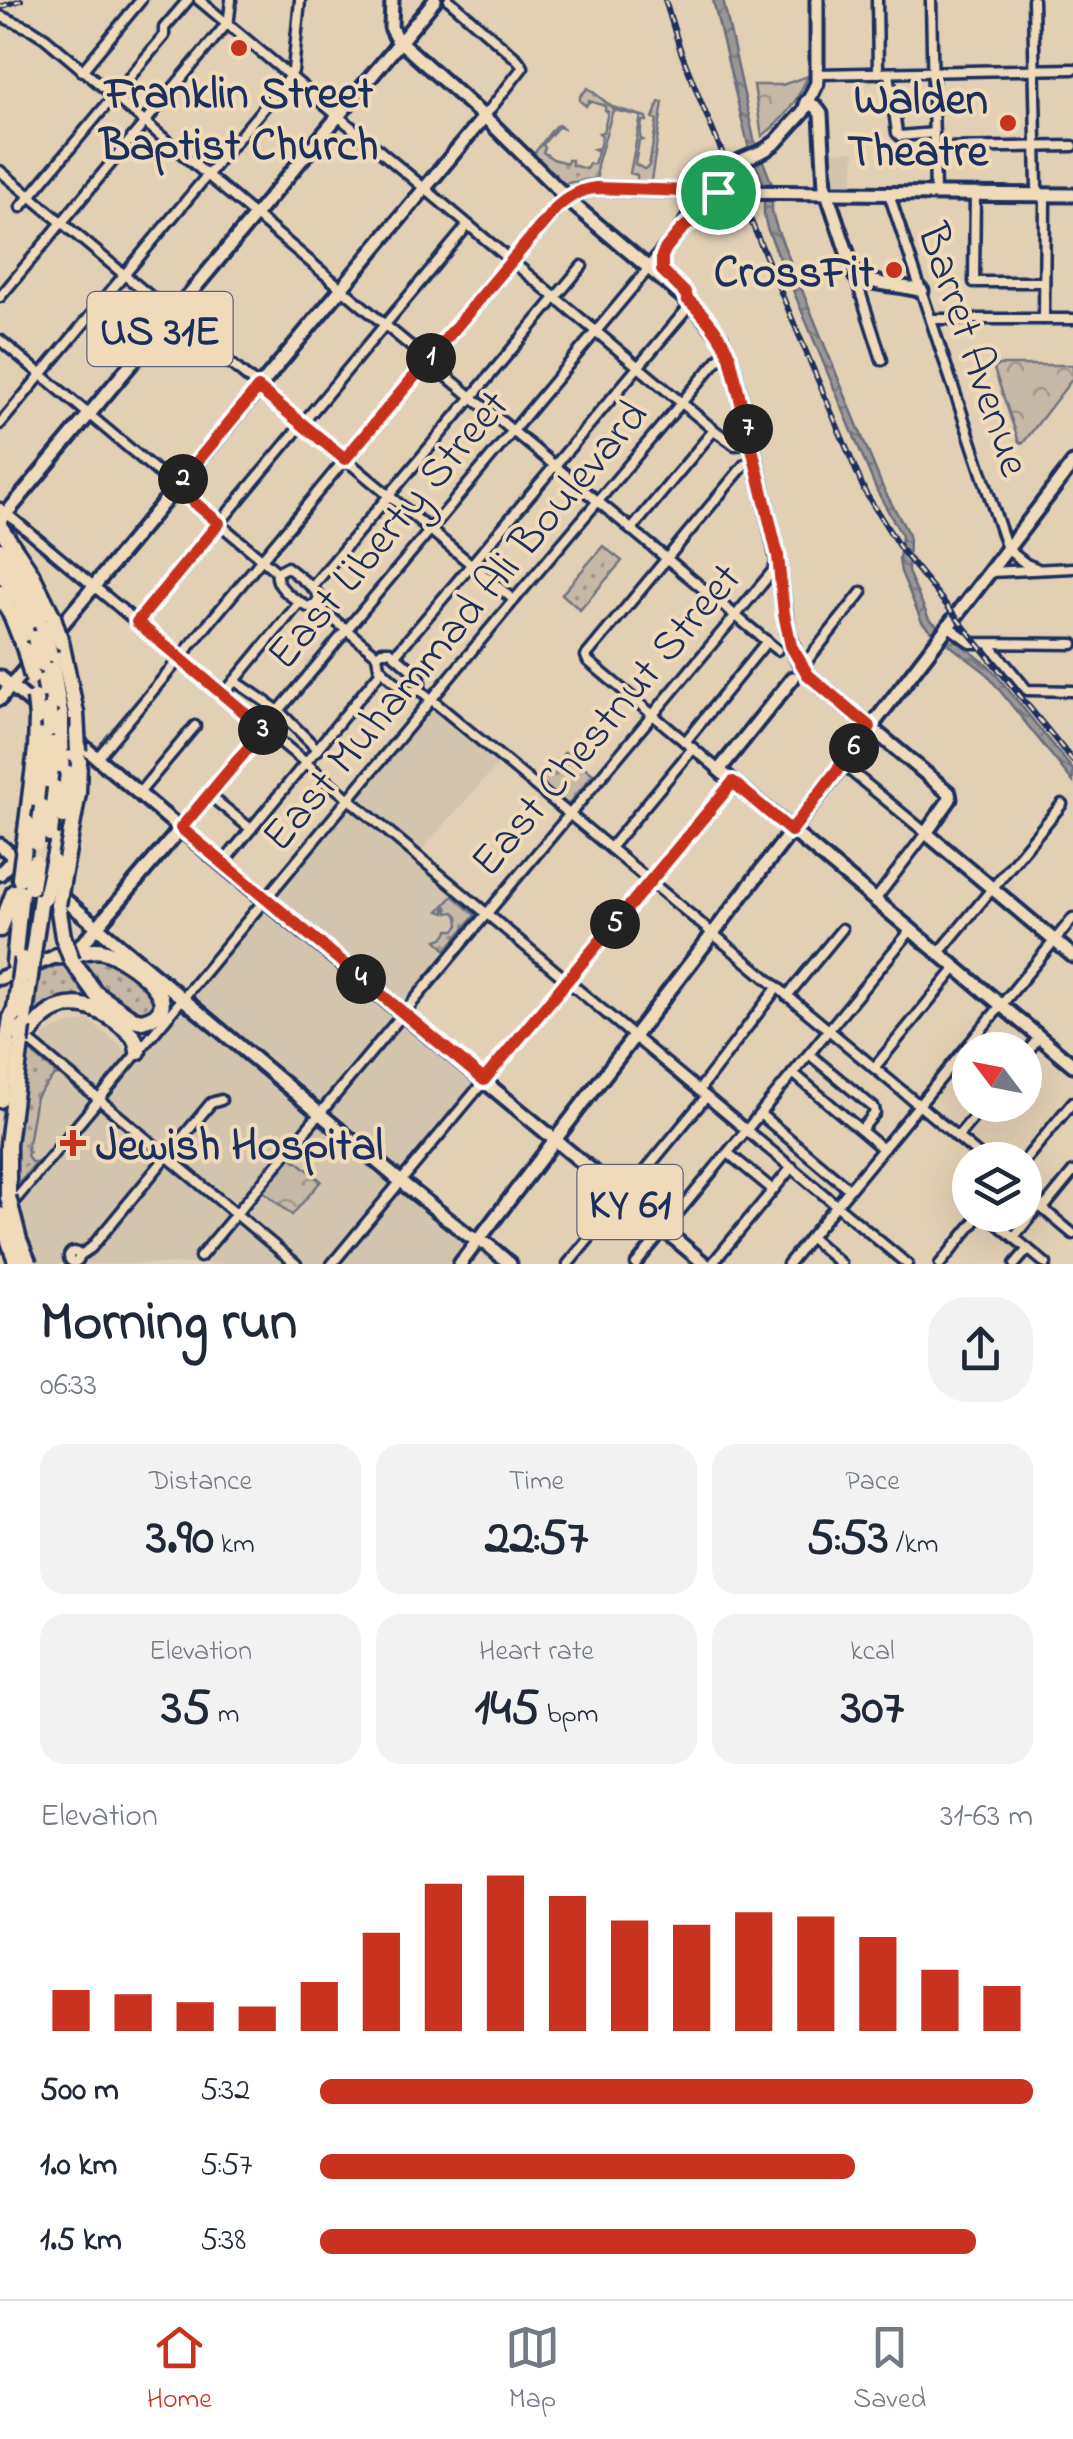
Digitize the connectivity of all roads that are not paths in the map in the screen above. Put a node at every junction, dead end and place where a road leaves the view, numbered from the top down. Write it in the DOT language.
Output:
graph roads {
  1 [pos="141,0"];
  2 [pos="188,0"];
  3 [pos="200,0"];
  4 [pos="231,0"];
  5 [pos="300,0"];
  6 [pos="392,0"];
  7 [pos="817,0"];
  8 [pos="877,0"];
  9 [pos="931,0"];
  10 [pos="1033,0"];
  11 [pos="449,1"];
  12 [pos="428,9"];
  13 [pos="0,16"];
  14 [pos="226,22"];
  15 [pos="400,42"];
  16 [pos="817,69"];
  17 [pos="1073,69"];
  18 [pos="1034,70"];
  19 [pos="82,71"];
  20 [pos="932,72"];
  21 [pos="884,73"];
  22 [pos="290,76"];
  23 [pos="113,97"];
  24 [pos="806,102"];
  25 [pos="341,112"];
  26 [pos="484,117"];
  27 [pos="144,123"];
  28 [pos="934,133"];
  29 [pos="1073,146"];
  30 [pos="1036,147"];
  31 [pos="934,148"];
  32 [pos="0,171"];
  33 [pos="208,176"];
  34 [pos="425,188"];
  35 [pos="708,192"];
  36 [pos="826,193"];
  37 [pos="889,194"];
  38 [pos="936,194"];
  39 [pos="975,194"];
  40 [pos="1041,194"];
  41 [pos="1073,195"];
  42 [pos="30,196"];
  43 [pos="567,198"];
  44 [pos="20,207"];
  45 [pos="255,216"];
  46 [pos="62,223"];
  47 [pos="468,225"];
  48 [pos="666,248"];
  49 [pos="512,261"];
  50 [pos="582,266"];
  51 [pos="649,268"];
  52 [pos="124,275"];
  53 [pos="856,276"];
  54 [pos="1044,282"];
  55 [pos="342,288"];
  56 [pos="922,291"];
  57 [pos="0,297"];
  58 [pos="555,298"];
  59 [pos="687,304"];
  60 [pos="172,315"];
  61 [pos="931,319"];
  62 [pos="1044,319"];
  63 [pos="1073,319"];
  64 [pos="385,325"];
  65 [pos="596,332"];
  66 [pos="0,340"];
  67 [pos="726,349"];
  68 [pos="882,360"];
  69 [pos="429,361"];
  70 [pos="638,368"];
  71 [pos="41,374"];
  72 [pos="258,388"];
  73 [pos="472,397"];
  74 [pos="681,402"];
  75 [pos="89,414"];
  76 [pos="0,424"];
  77 [pos="302,424"];
  78 [pos="714,430"];
  79 [pos="513,431"];
  80 [pos="751,444"];
  81 [pos="345,459"];
  82 [pos="1073,463"];
  83 [pos="745,464"];
  84 [pos="555,466"];
  85 [pos="176,487"];
  86 [pos="389,496"];
  87 [pos="598,502"];
  88 [pos="2,522"];
  89 [pos="219,523"];
  90 [pos="430,530"];
  91 [pos="631,530"];
  92 [pos="1008,549"];
  93 [pos="0,550"];
  94 [pos="666,558"];
  95 [pos="262,559"];
  96 [pos="778,561"];
  97 [pos="471,565"];
  98 [pos="1036,568"];
  99 [pos="1073,568"];
  100 [pos="0,569"];
  101 [pos="277,572"];
  102 [pos="990,572"];
  103 [pos="93,586"];
  104 [pos="312,587"];
  105 [pos="862,592"];
  106 [pos="0,594"];
  107 [pos="514,600"];
  108 [pos="300,602"];
  109 [pos="316,605"];
  110 [pos="734,615"];
  111 [pos="137,622"];
  112 [pos="346,630"];
  113 [pos="38,632"];
  114 [pos="944,632"];
  115 [pos="767,642"];
  116 [pos="988,644"];
  117 [pos="1073,644"];
  118 [pos="777,650"];
  119 [pos="377,655"];
  120 [pos="395,655"];
  121 [pos="180,658"];
  122 [pos="46,659"];
  123 [pos="382,670"];
  124 [pos="797,673"];
  125 [pos="0,677"];
  126 [pos="235,681"];
  127 [pos="11,686"];
  128 [pos="420,690"];
  129 [pos="1073,691"];
  130 [pos="224,695"];
  131 [pos="0,699"];
  132 [pos="432,700"];
  133 [pos="279,711"];
  134 [pos="652,714"];
  135 [pos="195,726"];
  136 [pos="870,727"];
  137 [pos="264,729"];
  138 [pos="64,733"];
  139 [pos="689,745"];
  140 [pos="318,750"];
  141 [pos="97,758"];
  142 [pos="306,764"];
  143 [pos="842,764"];
  144 [pos="719,770"];
  145 [pos="733,782"];
  146 [pos="139,793"];
  147 [pos="209,795"];
  148 [pos="349,800"];
  149 [pos="1062,804"];
  150 [pos="568,814"];
  151 [pos="181,828"];
  152 [pos="251,829"];
  153 [pos="791,831"];
  154 [pos="926,833"];
  155 [pos="44,838"];
  156 [pos="0,846"];
  157 [pos="610,848"];
  158 [pos="14,857"];
  159 [pos="44,862"];
  160 [pos="222,864"];
  161 [pos="0,874"];
  162 [pos="650,882"];
  163 [pos="992,888"];
  164 [pos="39,892"];
  165 [pos="265,900"];
  166 [pos="875,900"];
  167 [pos="486,913"];
  168 [pos="1073,918"];
  169 [pos="98,928"];
  170 [pos="842,928"];
  171 [pos="0,929"];
  172 [pos="911,930"];
  173 [pos="712,934"];
  174 [pos="1055,940"];
  175 [pos="939,952"];
  176 [pos="1073,956"];
  177 [pos="23,958"];
  178 [pos="64,959"];
  179 [pos="956,968"];
  180 [pos="157,978"];
  181 [pos="15,980"];
  182 [pos="567,981"];
  183 [pos="777,988"];
  184 [pos="96,993"];
  185 [pos="786,996"];
  186 [pos="182,999"];
  187 [pos="1001,1006"];
  188 [pos="402,1012"];
  189 [pos="161,1020"];
  190 [pos="828,1031"];
  191 [pos="1034,1032"];
  192 [pos="17,1034"];
  193 [pos="634,1037"];
  194 [pos="1042,1039"];
  195 [pos="138,1052"];
  196 [pos="809,1054"];
  197 [pos="1073,1065"];
  198 [pos="874,1068"];
  199 [pos="794,1074"];
  200 [pos="484,1080"];
  201 [pos="703,1094"];
  202 [pos="98,1099"];
  203 [pos="0,1100"];
  204 [pos="221,1100"];
  205 [pos="1073,1102"];
  206 [pos="919,1105"];
  207 [pos="319,1113"];
  208 [pos="760,1114"];
  209 [pos="970,1122"];
  210 [pos="746,1130"];
  211 [pos="861,1130"];
  212 [pos="957,1137"];
  213 [pos="555,1140"];
  214 [pos="963,1142"];
  215 [pos="1040,1142"];
  216 [pos="883,1149"];
  217 [pos="728,1152"];
  218 [pos="167,1156"];
  219 [pos="792,1168"];
  220 [pos="1073,1172"];
  221 [pos="400,1181"];
  222 [pos="850,1189"];
  223 [pos="773,1190"];
  224 [pos="624,1197"];
  225 [pos="836,1205"];
  226 [pos="1042,1206"];
  227 [pos="1042,1208"];
  228 [pos="236,1214"];
  229 [pos="0,1217"];
  230 [pos="664,1230"];
  231 [pos="969,1232"];
  232 [pos="1007,1232"];
  233 [pos="1018,1232"];
  234 [pos="1073,1234"];
  235 [pos="810,1237"];
  236 [pos="1014,1237"];
  237 [pos="478,1240"];
  238 [pos="0,1243"];
  239 [pos="1028,1249"];
  240 [pos="197,1260"];
  241 [pos="76,1261"];
  242 [pos="17,1264"];
  243 [pos="28,1264"];
  244 [pos="296,1264"];
  245 [pos="332,1264"];
  246 [pos="460,1264"];
  247 [pos="510,1264"];
  248 [pos="568,1264"];
  249 [pos="636,1264"];
  250 [pos="708,1264"];
  251 [pos="788,1264"];
  252 [pos="841,1264"];
  253 [pos="907,1264"];
  254 [pos="940,1264"];
  255 [pos="1015,1264"];
  256 [pos="1046,1264"];
  1 -- 19 [label="street"];
  2 -- 23 [label="street"];
  3 -- 14 [label="street"];
  4 -- 14 [label="street"];
  5 -- 22 [label="street"];
  6 -- 15 [label="main road"];
  7 -- 16 [label="main road, East Liberty Street"];
  8 -- 21 [label="street"];
  9 -- 20 [label="street"];
  10 -- 18 [label="street"];
  11 -- 12 [label="street"];
  11 -- 26 [label="street"];
  12 -- 15 [label="main road"];
  13 -- 19 [label="street"];
  14 -- 22 [label="street"];
  14 -- 27 [label="street"];
  15 -- 25 [label="main road, US 31E"];
  15 -- 26 [label="main road, East Chestnut Street"];
  16 -- 21 [label="street"];
  16 -- 24 [label="main road, East Liberty Street"];
  17 -- 18 [label="street"];
  18 -- 20 [label="street"];
  18 -- 30 [label="street"];
  19 -- 23 [label="street"];
  20 -- 21 [label="street"];
  20 -- 28 [label="street"];
  21 -- 28 [label="street"];
  22 -- 25 [label="street"];
  22 -- 33 [label="street"];
  23 -- 27 [label="street"];
  23 -- 42 [label="street"];
  24 -- 35 [label="main road, East Liberty Street"];
  24 -- 36 [label="main road"];
  25 -- 34 [label="street"];
  25 -- 45 [label="main road, US 31E"];
  26 -- 34 [label="main road, US 31E"];
  26 -- 43 [label="main road, East Chestnut Street"];
  27 -- 33 [label="street"];
  27 -- 46 [label="street"];
  28 -- 31 [label="street"];
  29 -- 30 [label="street"];
  30 -- 31 [label="street"];
  30 -- 40 [label="street"];
  31 -- 38 [label="street"];
  32 -- 42 [label="street"];
  33 -- 45 [label="street"];
  33 -- 52 [label="street"];
  34 -- 47 [label="street"];
  34 -- 55 [label="main road, US 31E"];
  35 -- 36 [label="main road"];
  35 -- 43 [label="main road"];
  35 -- 48 [label="main road, East Liberty Street"];
  36 -- 37 [label="main road"];
  36 -- 53 [label="main road"];
  37 -- 38 [label="main road"];
  37 -- 56 [label="street, Barret Avenue"];
  38 -- 39 [label="main road"];
  39 -- 40 [label="main road"];
  39 -- 54 [label="street"];
  40 -- 41 [label="main road"];
  40 -- 54 [label="street"];
  42 -- 44 [label="street"];
  42 -- 46 [label="street"];
  43 -- 49 [label="street"];
  43 -- 51 [label="main road, East Chestnut Street"];
  45 -- 55 [label="street"];
  45 -- 60 [label="main road, US 31E"];
  46 -- 52 [label="street"];
  46 -- 57 [label="street"];
  47 -- 49 [label="street"];
  47 -- 64 [label="street"];
  48 -- 51 [label="main road, East Liberty Street"];
  48 -- 59 [label="main road"];
  49 -- 58 [label="street"];
  49 -- 69 [label="street"];
  50 -- 58 [label="street"];
  51 -- 59 [label="main road, East Chestnut Street"];
  51 -- 65 [label="street, East Liberty Street"];
  52 -- 60 [label="street"];
  52 -- 71 [label="street"];
  53 -- 56 [label="main road"];
  53 -- 68 [label="street"];
  54 -- 62 [label="street"];
  55 -- 64 [label="street"];
  55 -- 72 [label="main road, US 31E"];
  56 -- 61 [label="street, Barret Avenue"];
  58 -- 65 [label="street"];
  58 -- 73 [label="street"];
  59 -- 67 [label="main road, East Chestnut Street"];
  59 -- 70 [label="street"];
  60 -- 72 [label="street"];
  60 -- 75 [label="main road, US 31E"];
  61 -- 62 [label="street"];
  61 -- 92 [label="street, Barret Avenue"];
  62 -- 63 [label="street"];
  64 -- 69 [label="street"];
  64 -- 77 [label="street"];
  65 -- 70 [label="street"];
  65 -- 79 [label="street, East Liberty Street"];
  66 -- 71 [label="street"];
  67 -- 74 [label="street, East Muhammad Ali Boulevard"];
  67 -- 80 [label="main road, East Chestnut Street"];
  69 -- 73 [label="street"];
  69 -- 81 [label="street"];
  70 -- 74 [label="street"];
  70 -- 84 [label="street"];
  71 -- 75 [label="street"];
  71 -- 76 [label="street"];
  72 -- 77 [label="street"];
  72 -- 85 [label="main road, US 31E"];
  73 -- 79 [label="street"];
  73 -- 86 [label="street"];
  74 -- 78 [label="street"];
  74 -- 87 [label="street, East Muhammad Ali Boulevard"];
  75 -- 85 [label="street"];
  75 -- 88 [label="main road, US 31E"];
  77 -- 81 [label="street"];
  77 -- 89 [label="street"];
  78 -- 80 [label="street"];
  78 -- 91 [label="street"];
  79 -- 84 [label="street"];
  79 -- 90 [label="street, East Liberty Street"];
  80 -- 96 [label="main road, East Chestnut Street"];
  81 -- 86 [label="street"];
  81 -- 95 [label="street"];
  82 -- 92 [label="main road"];
  83 -- 94 [label="street"];
  84 -- 87 [label="street"];
  84 -- 97 [label="street"];
  85 -- 89 [label="street"];
  85 -- 103 [label="main road, US 31E"];
  86 -- 90 [label="street"];
  86 -- 104 [label="street"];
  87 -- 91 [label="street"];
  87 -- 107 [label="street, East Muhammad Ali Boulevard"];
  88 -- 103 [label="street"];
  88 -- 113 [label="highway"];
  89 -- 95 [label="street"];
  89 -- 111 [label="street"];
  90 -- 97 [label="street"];
  90 -- 112 [label="street, East Liberty Street"];
  91 -- 94 [label="street"];
  92 -- 98 [label="street"];
  92 -- 102 [label="main road"];
  93 -- 113 [label="highway"];
  94 -- 110 [label="street"];
  94 -- 134 [label="street"];
  95 -- 101 [label="street"];
  95 -- 121 [label="street"];
  96 -- 110 [label="street, East Chestnut Street"];
  96 -- 124 [label="main road"];
  97 -- 107 [label="street"];
  97 -- 120 [label="street"];
  98 -- 99 [label="street"];
  98 -- 102 [label="street"];
  100 -- 113 [label="highway"];
  101 -- 104 [label="street"];
  101 -- 108 [label="street"];
  102 -- 114 [label="main road"];
  103 -- 111 [label="street"];
  103 -- 127 [label="main road, US 31E"];
  104 -- 109 [label="street"];
  105 -- 124 [label="street"];
  106 -- 113 [label="highway"];
  107 -- 132 [label="street, East Muhammad Ali Boulevard"];
  108 -- 109 [label="street"];
  108 -- 126 [label="street"];
  109 -- 112 [label="street"];
  110 -- 115 [label="street"];
  110 -- 134 [label="street, East Chestnut Street"];
  111 -- 121 [label="street"];
  112 -- 119 [label="street"];
  112 -- 133 [label="street, East Liberty Street"];
  113 -- 122 [label="highway, bridge"];
  113 -- 122 [label="highway, bridge"];
  114 -- 116 [label="street"];
  114 -- 136 [label="main road"];
  115 -- 118 [label="street"];
  115 -- 139 [label="street"];
  116 -- 117 [label="street"];
  116 -- 129 [label="street"];
  119 -- 120 [label="street"];
  119 -- 123 [label="street"];
  120 -- 128 [label="street"];
  121 -- 130 [label="street"];
  121 -- 141 [label="street"];
  122 -- 138 [label="highway"];
  122 -- 138 [label="highway, bridge"];
  122 -- 138 [label="highway"];
  123 -- 128 [label="street"];
  123 -- 140 [label="street"];
  124 -- 136 [label="main road"];
  124 -- 144 [label="main road"];
  125 -- 127 [label="main road, KY 61"];
  126 -- 130 [label="street"];
  126 -- 133 [label="street"];
  127 -- 131 [label="main road, US 31E"];
  127 -- 141 [label="main road, KY 61"];
  128 -- 132 [label="street"];
  130 -- 137 [label="street"];
  132 -- 148 [label="street, East Muhammad Ali Boulevard"];
  132 -- 150 [label="street"];
  133 -- 137 [label="street, East Liberty Street"];
  133 -- 140 [label="street"];
  134 -- 139 [label="street"];
  134 -- 150 [label="street, East Chestnut Street"];
  135 -- 146 [label="street"];
  136 -- 143 [label="main road"];
  136 -- 154 [label="main road"];
  137 -- 142 [label="street"];
  137 -- 147 [label="street, East Liberty Street"];
  138 -- 155 [label="highway, bridge"];
  138 -- 155 [label="highway, bridge"];
  138 -- 159 [label="highway, bridge"];
  138 -- 164 [label="highway, bridge"];
  138 -- 164 [label="highway, bridge"];
  139 -- 144 [label="street"];
  139 -- 157 [label="street"];
  140 -- 142 [label="street"];
  141 -- 146 [label="main road, KY 61"];
  141 -- 158 [label="main road"];
  142 -- 148 [label="street"];
  142 -- 152 [label="street"];
  143 -- 153 [label="main road"];
  143 -- 154 [label="street"];
  144 -- 145 [label="main road"];
  145 -- 153 [label="main road"];
  145 -- 162 [label="street"];
  146 -- 151 [label="main road, KY 61"];
  147 -- 151 [label="street, East Liberty Street"];
  147 -- 152 [label="street"];
  148 -- 165 [label="street, East Muhammad Ali Boulevard"];
  148 -- 167 [label="street"];
  149 -- 163 [label="street"];
  150 -- 157 [label="street"];
  150 -- 167 [label="street, East Chestnut Street"];
  151 -- 160 [label="main road, KY 61"];
  151 -- 169 [label="main road, East Liberty Street"];
  152 -- 160 [label="street"];
  153 -- 166 [label="main road"];
  153 -- 173 [label="main road"];
  154 -- 163 [label="main road"];
  154 -- 166 [label="street"];
  155 -- 159 [label="highway"];
  156 -- 158 [label="main road"];
  157 -- 162 [label="street"];
  158 -- 161 [label="main road"];
  158 -- 169 [label="main road"];
  159 -- 164 [label="highway, bridge"];
  160 -- 165 [label="main road, KY 61"];
  162 -- 173 [label="street"];
  162 -- 182 [label="street"];
  163 -- 174 [label="main road"];
  163 -- 175 [label="street"];
  164 -- 171 [label="highway"];
  164 -- 177 [label="highway"];
  164 -- 177 [label="highway"];
  164 -- 178 [label="highway, bridge"];
  165 -- 186 [label="street, East Muhammad Ali Boulevard"];
  165 -- 188 [label="main road, KY 61"];
  166 -- 172 [label="main road"];
  167 -- 182 [label="street"];
  167 -- 188 [label="street, East Chestnut Street"];
  168 -- 174 [label="street"];
  169 -- 178 [label="main road, East Liberty Street"];
  169 -- 180 [label="main road"];
  170 -- 185 [label="street"];
  172 -- 175 [label="main road"];
  172 -- 190 [label="street"];
  173 -- 183 [label="street"];
  173 -- 193 [label="main road"];
  174 -- 176 [label="main road"];
  174 -- 187 [label="street"];
  175 -- 179 [label="main road"];
  177 -- 181 [label="highway, bridge"];
  178 -- 181 [label="main road, East Liberty Street"];
  178 -- 184 [label="highway"];
  178 -- 184 [label="highway"];
  179 -- 187 [label="main road"];
  179 -- 198 [label="street"];
  180 -- 186 [label="main road"];
  180 -- 189 [label="highway"];
  181 -- 192 [label="highway"];
  182 -- 193 [label="street"];
  182 -- 200 [label="street"];
  183 -- 185 [label="street"];
  183 -- 201 [label="street"];
  184 -- 189 [label="highway"];
  185 -- 190 [label="street"];
  186 -- 189 [label="street, East Muhammad Ali Boulevard"];
  186 -- 207 [label="main road"];
  187 -- 191 [label="main road"];
  187 -- 206 [label="street"];
  188 -- 200 [label="main road, KY 61"];
  188 -- 207 [label="street, East Chestnut Street"];
  189 -- 195 [label="street, East Muhammad Ali Boulevard"];
  190 -- 196 [label="street"];
  190 -- 198 [label="street"];
  192 -- 195 [label="highway"];
  192 -- 202 [label="street"];
  192 -- 203 [label="highway"];
  192 -- 243 [label="highway, bridge"];
  193 -- 201 [label="street"];
  193 -- 213 [label="main road"];
  194 -- 197 [label="main road"];
  195 -- 202 [label="street, East Muhammad Ali Boulevard"];
  196 -- 199 [label="street"];
  196 -- 211 [label="street"];
  198 -- 206 [label="street"];
  199 -- 208 [label="street"];
  199 -- 211 [label="street"];
  200 -- 213 [label="main road, KY 61"];
  200 -- 221 [label="street"];
  201 -- 210 [label="street"];
  201 -- 224 [label="street"];
  202 -- 218 [label="street"];
  202 -- 229 [label="street, East Muhammad Ali Boulevard"];
  204 -- 218 [label="street"];
  205 -- 215 [label="street"];
  206 -- 212 [label="street"];
  206 -- 216 [label="street"];
  207 -- 221 [label="main road"];
  207 -- 228 [label="street, East Chestnut Street"];
  208 -- 210 [label="street"];
  208 -- 222 [label="street"];
  209 -- 212 [label="street"];
  210 -- 217 [label="street"];
  210 -- 219 [label="street"];
  211 -- 216 [label="street"];
  212 -- 214 [label="street"];
  213 -- 224 [label="main road, KY 61"];
  213 -- 237 [label="main road"];
  216 -- 222 [label="street"];
  217 -- 223 [label="street"];
  217 -- 230 [label="street"];
  218 -- 228 [label="street"];
  218 -- 241 [label="street"];
  219 -- 223 [label="street"];
  219 -- 225 [label="street"];
  220 -- 226 [label="street"];
  221 -- 237 [label="main road"];
  221 -- 245 [label="street"];
  222 -- 225 [label="street"];
  223 -- 250 [label="street"];
  224 -- 230 [label="main road, KY 61"];
  224 -- 248 [label="street"];
  225 -- 235 [label="street"];
  225 -- 253 [label="street"];
  227 -- 234 [label="street"];
  228 -- 240 [label="street, East Chestnut Street"];
  228 -- 244 [label="street"];
  229 -- 242 [label="highway, bridge"];
  230 -- 249 [label="street"];
  230 -- 250 [label="main road, KY 61"];
  231 -- 254 [label="street"];
  232 -- 236 [label="street"];
  233 -- 236 [label="street"];
  235 -- 251 [label="street"];
  235 -- 252 [label="street"];
  236 -- 239 [label="street"];
  237 -- 246 [label="main road"];
  237 -- 247 [label="main road"];
  238 -- 243 [label="main road"];
  239 -- 255 [label="street"];
  239 -- 256 [label="street"];
}
